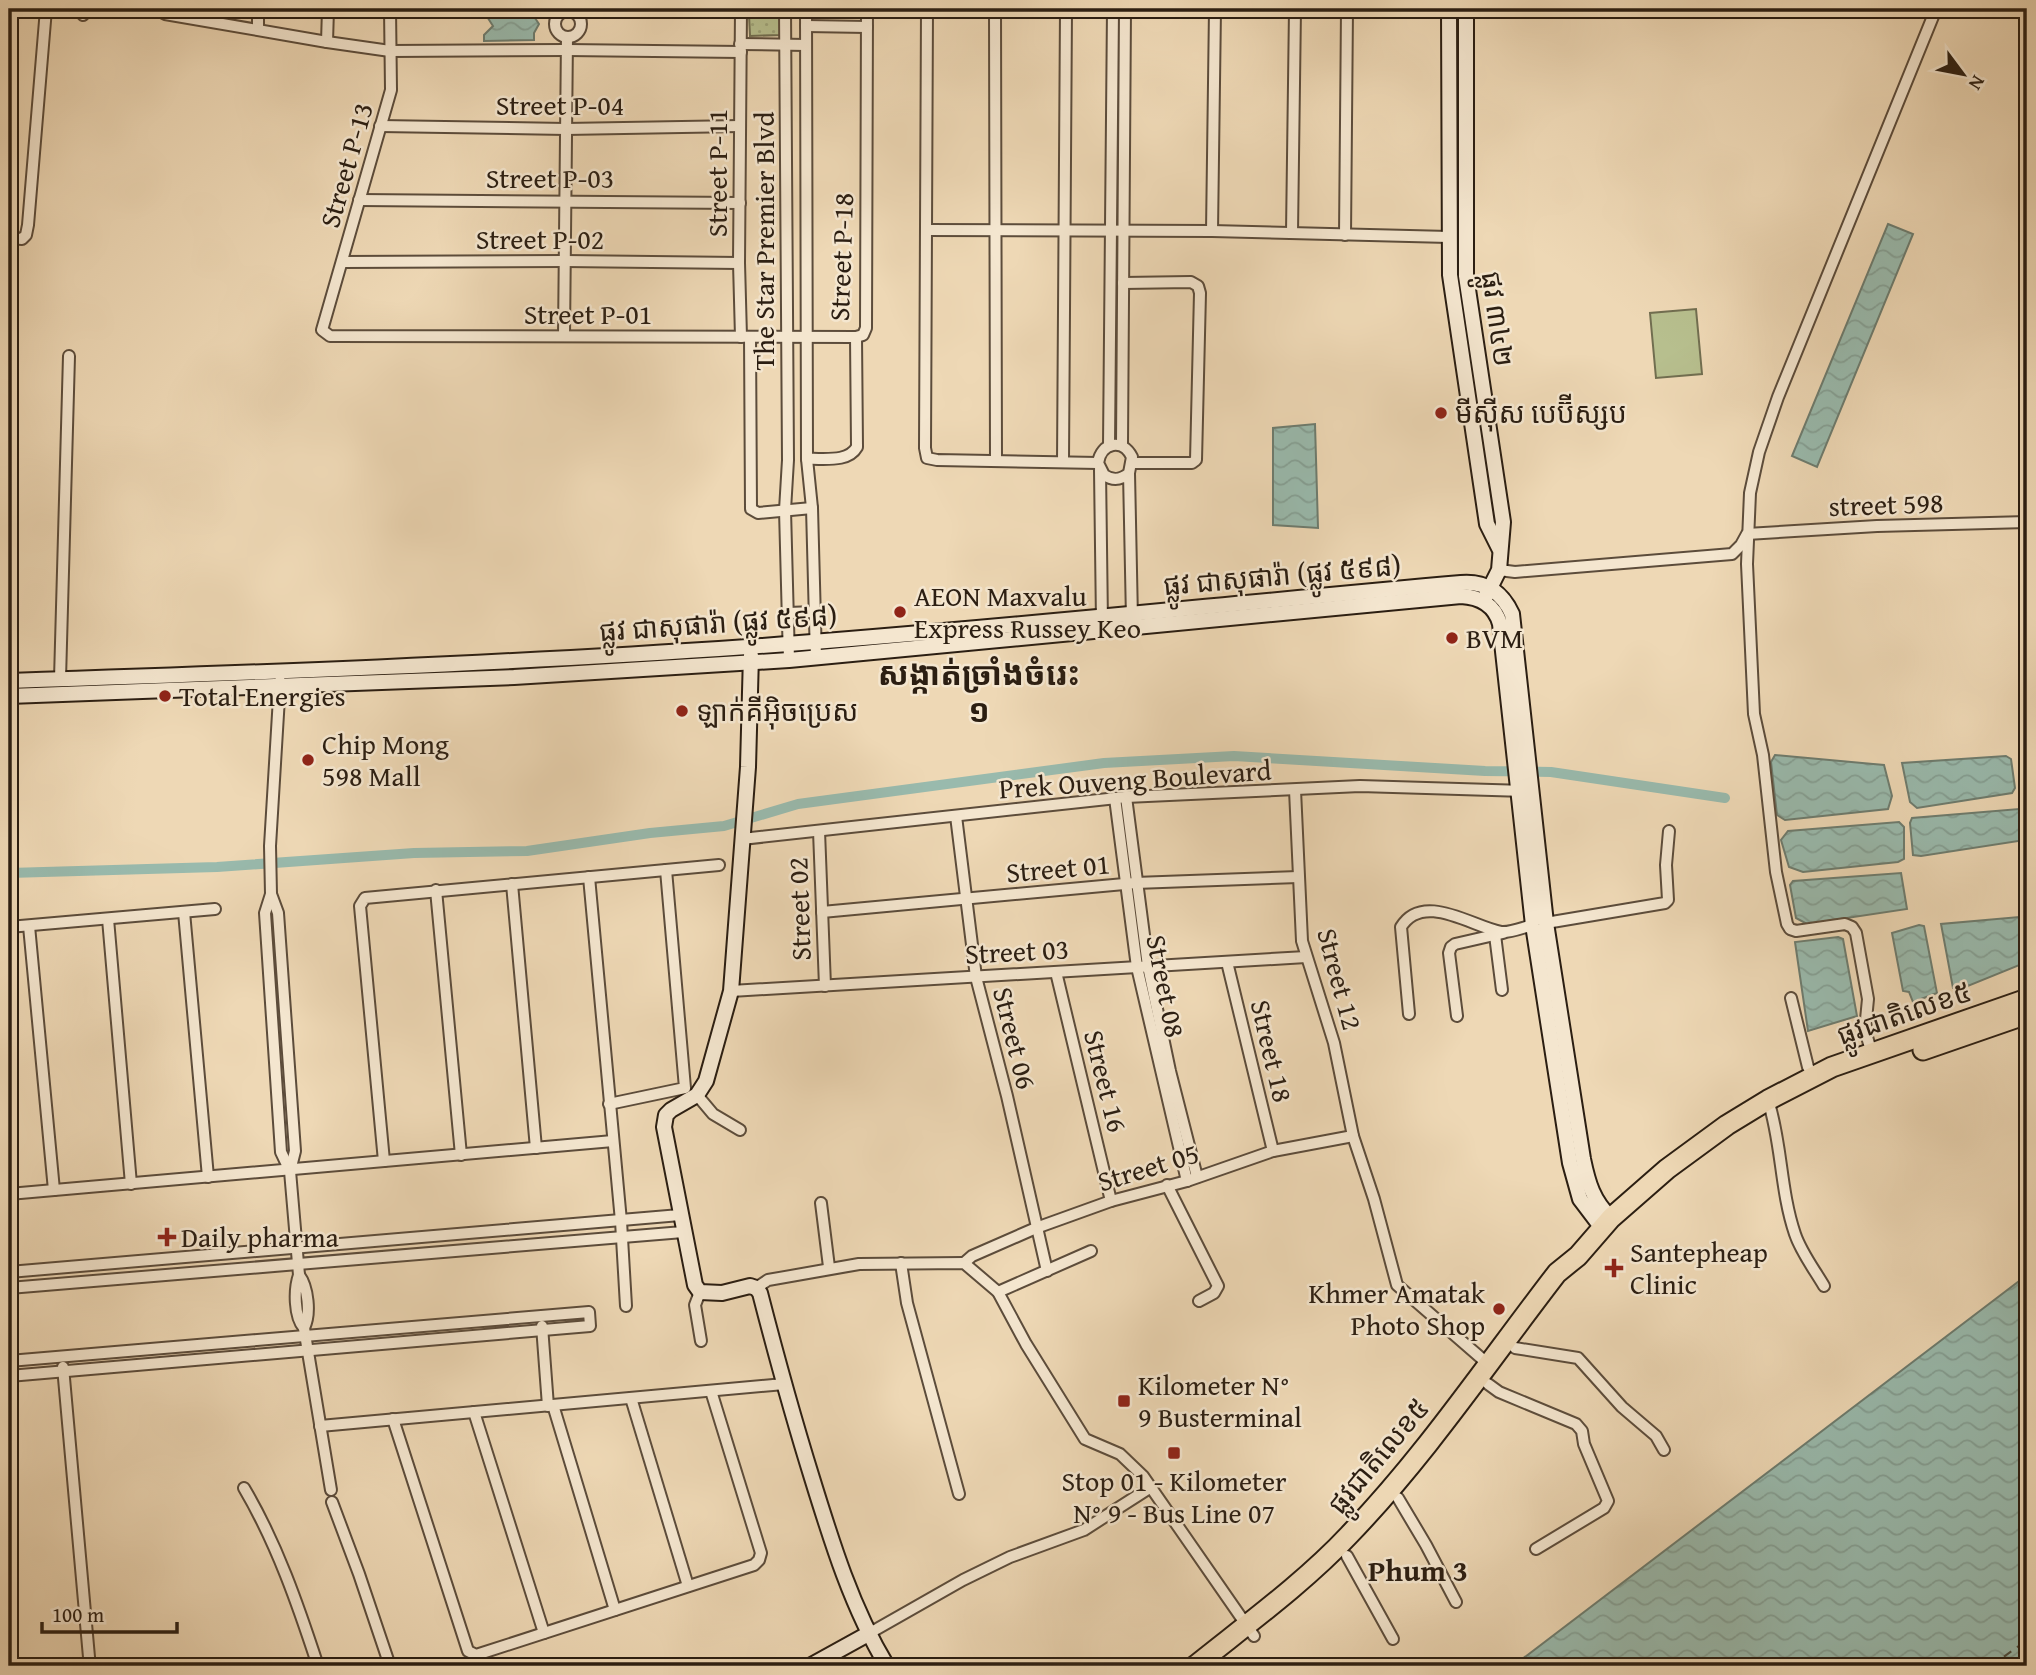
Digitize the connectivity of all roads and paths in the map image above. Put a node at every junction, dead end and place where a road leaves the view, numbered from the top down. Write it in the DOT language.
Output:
graph roads {
  1 [pos="46,9"];
  2 [pos="222,9"];
  3 [pos="258,9"];
  4 [pos="328,9"];
  5 [pos="390,9"];
  6 [pos="741,9"];
  7 [pos="785,9"];
  8 [pos="806,9"];
  9 [pos="867,9"];
  10 [pos="927,9"];
  11 [pos="995,9"];
  12 [pos="1066,9"];
  13 [pos="1113,9"];
  14 [pos="1125,9"];
  15 [pos="1215,9"];
  16 [pos="1295,9"];
  17 [pos="1347,9"];
  18 [pos="1449,9"];
  19 [pos="1466,9"];
  20 [pos="1936,9"];
  21 [pos="157,10"];
  22 [pos="565,10"];
  23 [pos="217,22"];
  24 [pos="806,26"];
  25 [pos="867,27"];
  26 [pos="258,29"];
  27 [pos="567,37"];
  28 [pos="327,42"];
  29 [pos="786,45"];
  30 [pos="806,45"];
  31 [pos="741,48"];
  32 [pos="567,50"];
  33 [pos="390,51"];
  34 [pos="380,126"];
  35 [pos="740,126"];
  36 [pos="566,129"];
  37 [pos="359,200"];
  38 [pos="566,201"];
  39 [pos="740,203"];
  40 [pos="926,230"];
  41 [pos="996,230"];
  42 [pos="1064,230"];
  43 [pos="1111,230"];
  44 [pos="1123,230"];
  45 [pos="1212,231"];
  46 [pos="1292,232"];
  47 [pos="1345,235"];
  48 [pos="1449,237"];
  49 [pos="9,238"];
  50 [pos="565,261"];
  51 [pos="342,262"];
  52 [pos="739,264"];
  53 [pos="1123,283"];
  54 [pos="322,330"];
  55 [pos="564,336"];
  56 [pos="746,337"];
  57 [pos="787,337"];
  58 [pos="807,337"];
  59 [pos="856,337"];
  60 [pos="69,356"];
  61 [pos="1109,445"];
  62 [pos="1122,445"];
  63 [pos="807,458"];
  64 [pos="996,461"];
  65 [pos="1063,462"];
  66 [pos="1099,466"];
  67 [pos="1131,468"];
  68 [pos="812,508"];
  69 [pos="782,511"];
  70 [pos="2027,522"];
  71 [pos="1747,534"];
  72 [pos="1499,549"];
  73 [pos="1499,570"];
  74 [pos="1487,595"];
  75 [pos="815,612"];
  76 [pos="788,613"];
  77 [pos="1133,621"];
  78 [pos="1102,624"];
  79 [pos="1063,628"];
  80 [pos="816,642"];
  81 [pos="789,644"];
  82 [pos="750,647"];
  83 [pos="587,657"];
  84 [pos="816,658"];
  85 [pos="789,660"];
  86 [pos="751,662"];
  87 [pos="588,672"];
  88 [pos="280,678"];
  89 [pos="60,680"];
  90 [pos="9,681"];
  91 [pos="9,696"];
  92 [pos="1525,788"];
  93 [pos="1295,790"];
  94 [pos="1120,798"];
  95 [pos="956,816"];
  96 [pos="819,831"];
  97 [pos="1669,831"];
  98 [pos="742,836"];
  99 [pos="719,865"];
  100 [pos="666,870"];
  101 [pos="589,877"];
  102 [pos="1298,877"];
  103 [pos="512,884"];
  104 [pos="1132,884"];
  105 [pos="436,890"];
  106 [pos="271,894"];
  107 [pos="966,899"];
  108 [pos="215,909"];
  109 [pos="184,912"];
  110 [pos="822,912"];
  111 [pos="108,919"];
  112 [pos="1540,924"];
  113 [pos="29,926"];
  114 [pos="9,927"];
  115 [pos="1499,934"];
  116 [pos="281,949"];
  117 [pos="267,950"];
  118 [pos="1306,957"];
  119 [pos="1227,962"];
  120 [pos="1143,967"];
  121 [pos="1056,972"];
  122 [pos="976,977"];
  123 [pos="825,986"];
  124 [pos="1502,990"];
  125 [pos="731,991"];
  126 [pos="1791,998"];
  127 [pos="2027,999"];
  128 [pos="1409,1014"];
  129 [pos="2027,1014"];
  130 [pos="286,1016"];
  131 [pos="1457,1016"];
  132 [pos="272,1017"];
  133 [pos="1872,1054"];
  134 [pos="1808,1081"];
  135 [pos="697,1095"];
  136 [pos="1771,1098"];
  137 [pos="609,1104"];
  138 [pos="740,1130"];
  139 [pos="1353,1136"];
  140 [pos="613,1141"];
  141 [pos="536,1148"];
  142 [pos="1273,1151"];
  143 [pos="461,1154"];
  144 [pos="384,1161"];
  145 [pos="290,1171"];
  146 [pos="208,1177"];
  147 [pos="1192,1179"];
  148 [pos="131,1184"];
  149 [pos="1167,1185"];
  150 [pos="54,1190"];
  151 [pos="9,1194"];
  152 [pos="1111,1201"];
  153 [pos="821,1203"];
  154 [pos="680,1216"];
  155 [pos="621,1221"];
  156 [pos="1606,1223"];
  157 [pos="1036,1228"];
  158 [pos="683,1232"];
  159 [pos="463,1234"];
  160 [pos="622,1237"];
  161 [pos="355,1243"];
  162 [pos="296,1248"];
  163 [pos="465,1250"];
  164 [pos="1091,1251"];
  165 [pos="245,1252"];
  166 [pos="1578,1256"];
  167 [pos="357,1259"];
  168 [pos="144,1261"];
  169 [pos="901,1263"];
  170 [pos="964,1263"];
  171 [pos="829,1267"];
  172 [pos="246,1268"];
  173 [pos="37,1270"];
  174 [pos="298,1270"];
  175 [pos="1046,1271"];
  176 [pos="9,1272"];
  177 [pos="145,1277"];
  178 [pos="38,1286"];
  179 [pos="1824,1286"];
  180 [pos="9,1288"];
  181 [pos="756,1288"];
  182 [pos="700,1292"];
  183 [pos="998,1292"];
  184 [pos="1199,1301"];
  185 [pos="626,1306"];
  186 [pos="542,1316"];
  187 [pos="422,1326"];
  188 [pos="543,1330"];
  189 [pos="304,1332"];
  190 [pos="423,1341"];
  191 [pos="701,1341"];
  192 [pos="184,1346"];
  193 [pos="1515,1348"];
  194 [pos="307,1350"];
  195 [pos="62,1357"];
  196 [pos="9,1361"];
  197 [pos="184,1361"];
  198 [pos="1488,1364"];
  199 [pos="64,1371"];
  200 [pos="9,1376"];
  201 [pos="783,1384"];
  202 [pos="1488,1384"];
  203 [pos="711,1391"];
  204 [pos="631,1398"];
  205 [pos="550,1405"];
  206 [pos="474,1412"];
  207 [pos="393,1419"];
  208 [pos="320,1426"];
  209 [pos="1664,1450"];
  210 [pos="1151,1487"];
  211 [pos="244,1488"];
  212 [pos="331,1490"];
  213 [pos="959,1494"];
  214 [pos="1398,1498"];
  215 [pos="332,1502"];
  216 [pos="1373,1519"];
  217 [pos="1536,1549"];
  218 [pos="1347,1556"];
  219 [pos="688,1586"];
  220 [pos="1456,1602"];
  221 [pos="615,1610"];
  222 [pos="9,1621"];
  223 [pos="1249,1631"];
  224 [pos="544,1633"];
  225 [pos="868,1634"];
  226 [pos="1393,1639"];
  227 [pos="317,1662"];
  228 [pos="12,1666"];
  229 [pos="87,1666"];
  230 [pos="390,1666"];
  231 [pos="810,1666"];
  232 [pos="887,1666"];
  233 [pos="1195,1666"];
  234 [pos="1216,1666"];
  1 -- 49 [label="street"];
  2 -- 23 [label="street"];
  3 -- 26 [label="street"];
  4 -- 28 [label="street"];
  5 -- 33 [label="street, Street P-13"];
  6 -- 31 [label="street, Street P-11"];
  7 -- 29 [label="street, The Star Premier Blvd"];
  8 -- 24 [label="street, The Star Premier Blvd"];
  9 -- 25 [label="street, Street P-18"];
  10 -- 40 [label="street"];
  11 -- 41 [label="street"];
  12 -- 42 [label="street"];
  13 -- 43 [label="street"];
  14 -- 44 [label="street"];
  15 -- 45 [label="street"];
  16 -- 46 [label="street"];
  17 -- 47 [label="street"];
  18 -- 48 [label="main road, ផ្លូវ ៣៤២"];
  19 -- 72 [label="main road, ផ្លូវ ៣៤២"];
  20 -- 71 [label="street"];
  21 -- 23 [label="street"];
  22 -- 27 [label="street"];
  22 -- 27 [label="street"];
  23 -- 26 [label="street"];
  24 -- 25 [label="street"];
  24 -- 30 [label="street, The Star Premier Blvd"];
  25 -- 59 [label="street, Street P-18"];
  26 -- 28 [label="street"];
  27 -- 32 [label="street"];
  28 -- 33 [label="street"];
  29 -- 30 [label="street"];
  29 -- 31 [label="street"];
  29 -- 57 [label="street, The Star Premier Blvd"];
  30 -- 58 [label="street, The Star Premier Blvd"];
  31 -- 32 [label="street"];
  31 -- 35 [label="street, Street P-11"];
  32 -- 33 [label="street"];
  32 -- 36 [label="street"];
  33 -- 34 [label="street, Street P-13"];
  34 -- 36 [label="street, Street P-04"];
  34 -- 37 [label="street, Street P-13"];
  35 -- 36 [label="street, Street P-04"];
  35 -- 39 [label="street, Street P-11"];
  36 -- 38 [label="street"];
  37 -- 38 [label="street, Street P-03"];
  37 -- 51 [label="street, Street P-13"];
  38 -- 39 [label="street, Street P-03"];
  38 -- 50 [label="street"];
  39 -- 52 [label="street, Street P-11"];
  40 -- 41 [label="street"];
  40 -- 64 [label="street"];
  41 -- 42 [label="street"];
  41 -- 64 [label="street"];
  42 -- 43 [label="street"];
  42 -- 65 [label="street"];
  43 -- 44 [label="street"];
  43 -- 61 [label="street"];
  44 -- 45 [label="street"];
  44 -- 53 [label="street"];
  45 -- 46 [label="street"];
  46 -- 47 [label="street"];
  47 -- 48 [label="street"];
  48 -- 72 [label="main road, ផ្លូវ ៣៤២"];
  50 -- 51 [label="street, Street P-02"];
  50 -- 52 [label="street, Street P-02"];
  50 -- 55 [label="street"];
  51 -- 54 [label="street, Street P-13"];
  52 -- 56 [label="street, Street P-11"];
  53 -- 62 [label="street"];
  53 -- 67 [label="street"];
  54 -- 55 [label="street, Street P-01"];
  55 -- 56 [label="street, Street P-01"];
  56 -- 57 [label="street, Street P-01"];
  56 -- 69 [label="street, Street P-11"];
  57 -- 58 [label="street, Street P-01"];
  57 -- 69 [label="street, The Star Premier Blvd"];
  58 -- 59 [label="street, Street P-01"];
  58 -- 63 [label="street, The Star Premier Blvd"];
  59 -- 63 [label="street, Street P-18"];
  60 -- 89 [label="street"];
  61 -- 62 [label="street"];
  61 -- 66 [label="street"];
  62 -- 67 [label="street"];
  63 -- 68 [label="street, The Star Premier Blvd"];
  64 -- 65 [label="street"];
  65 -- 66 [label="street"];
  66 -- 67 [label="street"];
  66 -- 78 [label="street"];
  67 -- 77 [label="street"];
  68 -- 69 [label="street"];
  68 -- 75 [label="street, The Star Premier Blvd"];
  69 -- 76 [label="street, The Star Premier Blvd"];
  70 -- 71 [label="street, street 598"];
  71 -- 73 [label="street"];
  71 -- 133 [label="street"];
  72 -- 73 [label="main road"];
  73 -- 74 [label="main road"];
  74 -- 77 [label="main road, ផ្លូវ ជាសុផារ៉ា (ផ្លូវ ៥៩៨)"];
  74 -- 92 [label="main road"];
  75 -- 76 [label="street"];
  75 -- 80 [label="street, The Star Premier Blvd"];
  76 -- 81 [label="street, The Star Premier Blvd"];
  77 -- 78 [label="main road, ផ្លូវ ជាសុផារ៉ា (ផ្លូវ ៥៩៨)"];
  78 -- 79 [label="main road, ផ្លូវ ជាសុផារ៉ា (ផ្លូវ ៥៩៨)"];
  79 -- 80 [label="main road, ផ្លូវ ជាសុផារ៉ា (ផ្លូវ ៥៩៨)"];
  79 -- 84 [label="main road, ផ្លូវ ជាសុផារ៉ា (ផ្លូវ ៥៩៨)"];
  80 -- 81 [label="main road, ផ្លូវ ជាសុផារ៉ា (ផ្លូវ ៥៩៨)"];
  80 -- 84 [label="street, The Star Premier Blvd"];
  81 -- 82 [label="main road, ផ្លូវ ជាសុផារ៉ា (ផ្លូវ ៥៩៨)"];
  81 -- 85 [label="street, The Star Premier Blvd"];
  82 -- 83 [label="main road, ផ្លូវ ជាសុផារ៉ា (ផ្លូវ ៥៩៨)"];
  82 -- 86 [label="main road"];
  83 -- 87 [label="main road"];
  83 -- 88 [label="main road, ផ្លូវ ជាសុផារ៉ា (ផ្លូវ ៥៩៨)"];
  84 -- 85 [label="main road, ផ្លូវ ជាសុផារ៉ា (ផ្លូវ ៥៩៨)"];
  85 -- 86 [label="main road, ផ្លូវ ជាសុផារ៉ា (ផ្លូវ ៥៩៨)"];
  86 -- 87 [label="main road, ផ្លូវ ជាសុផារ៉ា (ផ្លូវ ៥៩៨)"];
  86 -- 98 [label="main road"];
  87 -- 88 [label="main road, ផ្លូវ ជាសុផារ៉ា (ផ្លូវ ៥៩៨)"];
  88 -- 89 [label="main road, ផ្លូវ ជាសុផារ៉ា (ផ្លូវ ៥៩៨)"];
  88 -- 91 [label="main road, ផ្លូវ ជាសុផារ៉ា (ផ្លូវ ៥៩៨)"];
  88 -- 106 [label="street"];
  89 -- 90 [label="main road, ផ្លូវ ជាសុផារ៉ា (ផ្លូវ ៥៩៨)"];
  92 -- 93 [label="street, Prek Ouveng Boulevard"];
  92 -- 112 [label="main road"];
  93 -- 94 [label="street, Prek Ouveng Boulevard"];
  93 -- 102 [label="street, Street 12"];
  94 -- 95 [label="street, Prek Ouveng Boulevard"];
  94 -- 104 [label="street"];
  95 -- 96 [label="street, Prek Ouveng Boulevard"];
  95 -- 107 [label="street, Street 06"];
  96 -- 98 [label="street, Prek Ouveng Boulevard"];
  96 -- 110 [label="street, Street 02"];
  97 -- 112 [label="street"];
  98 -- 125 [label="main road"];
  99 -- 100 [label="street"];
  100 -- 101 [label="street"];
  100 -- 137 [label="street"];
  101 -- 103 [label="street"];
  101 -- 137 [label="street"];
  102 -- 104 [label="street, Street 01"];
  102 -- 118 [label="street, Street 12"];
  103 -- 105 [label="street"];
  103 -- 141 [label="street"];
  104 -- 107 [label="street, Street 01"];
  104 -- 120 [label="street"];
  105 -- 143 [label="street"];
  105 -- 144 [label="street"];
  106 -- 116 [label="street"];
  106 -- 117 [label="street"];
  107 -- 110 [label="street, Street 01"];
  107 -- 122 [label="street, Street 06"];
  108 -- 109 [label="street"];
  109 -- 111 [label="street"];
  109 -- 146 [label="street"];
  110 -- 123 [label="street, Street 02"];
  111 -- 113 [label="street"];
  111 -- 148 [label="street"];
  112 -- 115 [label="street"];
  112 -- 156 [label="main road"];
  113 -- 114 [label="street"];
  113 -- 150 [label="street"];
  115 -- 124 [label="street"];
  115 -- 128 [label="street"];
  115 -- 131 [label="street"];
  116 -- 117 [label="street"];
  116 -- 130 [label="street"];
  117 -- 132 [label="street"];
  118 -- 119 [label="street, Street 03"];
  118 -- 139 [label="street, Street 12"];
  119 -- 120 [label="street, Street 03"];
  119 -- 142 [label="street, Street 18"];
  120 -- 121 [label="street, Street 03"];
  120 -- 147 [label="street"];
  121 -- 122 [label="street, Street 03"];
  121 -- 152 [label="street, Street 16"];
  122 -- 123 [label="street, Street 03"];
  122 -- 157 [label="street, Street 06"];
  123 -- 125 [label="street, Street 03"];
  125 -- 135 [label="main road"];
  126 -- 134 [label="street"];
  127 -- 133 [label="highway, ផ្លូវជាតិលេខ៥"];
  129 -- 134 [label="highway, ផ្លូវជាតិលេខ៥"];
  130 -- 132 [label="street"];
  130 -- 145 [label="street"];
  132 -- 145 [label="street"];
  133 -- 134 [label="highway, ផ្លូវជាតិលេខ៥"];
  134 -- 136 [label="highway, ផ្លូវជាតិលេខ៥"];
  135 -- 138 [label="street"];
  135 -- 154 [label="main road"];
  136 -- 156 [label="highway, ផ្លូវជាតិលេខ៥"];
  136 -- 179 [label="street"];
  137 -- 140 [label="street"];
  139 -- 142 [label="street, Street 05"];
  139 -- 198 [label="street, Street 12"];
  140 -- 141 [label="street"];
  140 -- 155 [label="street"];
  141 -- 143 [label="street"];
  142 -- 147 [label="street, Street 05"];
  143 -- 144 [label="street"];
  144 -- 145 [label="street"];
  145 -- 146 [label="street"];
  145 -- 162 [label="street"];
  146 -- 148 [label="street"];
  147 -- 149 [label="street, Street 05"];
  148 -- 150 [label="street"];
  149 -- 152 [label="street, Street 05"];
  149 -- 184 [label="street"];
  150 -- 151 [label="street"];
  152 -- 157 [label="street, Street 05"];
  153 -- 171 [label="street"];
  154 -- 155 [label="street"];
  154 -- 158 [label="main road"];
  155 -- 159 [label="street"];
  155 -- 160 [label="street"];
  156 -- 166 [label="highway, ផ្លូវជាតិលេខ៥"];
  157 -- 170 [label="street, Street 05"];
  157 -- 175 [label="street, Street 06"];
  158 -- 160 [label="street"];
  158 -- 182 [label="main road"];
  159 -- 161 [label="street"];
  159 -- 163 [label="street"];
  160 -- 163 [label="street"];
  160 -- 185 [label="street"];
  161 -- 162 [label="street"];
  161 -- 167 [label="street"];
  162 -- 165 [label="street"];
  162 -- 174 [label="street"];
  163 -- 167 [label="street"];
  164 -- 175 [label="street"];
  165 -- 168 [label="street"];
  165 -- 172 [label="street"];
  166 -- 193 [label="highway, ផ្លូវជាតិលេខ៥"];
  166 -- 198 [label="highway, ផ្លូវជាតិលេខ៥"];
  167 -- 174 [label="street"];
  168 -- 173 [label="street"];
  168 -- 177 [label="street"];
  169 -- 170 [label="street"];
  169 -- 171 [label="street"];
  169 -- 213 [label="street"];
  170 -- 183 [label="street"];
  171 -- 181 [label="street"];
  172 -- 174 [label="street"];
  172 -- 177 [label="street"];
  173 -- 176 [label="street"];
  173 -- 178 [label="street"];
  174 -- 189 [label="street"];
  175 -- 183 [label="street"];
  177 -- 178 [label="street"];
  178 -- 180 [label="street"];
  181 -- 182 [label="main road"];
  181 -- 201 [label="main road"];
  182 -- 191 [label="street"];
  183 -- 210 [label="street"];
  186 -- 187 [label="street"];
  186 -- 188 [label="street"];
  186 -- 188 [label="street"];
  187 -- 189 [label="street"];
  187 -- 190 [label="street"];
  188 -- 190 [label="street"];
  188 -- 205 [label="street"];
  189 -- 192 [label="street"];
  189 -- 194 [label="street"];
  190 -- 194 [label="street"];
  192 -- 195 [label="street"];
  192 -- 197 [label="street"];
  193 -- 202 [label="highway, ផ្លូវជាតិលេខ៥"];
  193 -- 209 [label="street"];
  194 -- 197 [label="street"];
  194 -- 208 [label="street"];
  195 -- 196 [label="street"];
  195 -- 199 [label="street"];
  197 -- 199 [label="street"];
  198 -- 216 [label="highway, ផ្លូវជាតិលេខ៥"];
  199 -- 200 [label="street"];
  199 -- 229 [label="street"];
  201 -- 203 [label="street"];
  201 -- 225 [label="main road"];
  202 -- 214 [label="highway, ផ្លូវជាតិលេខ៥"];
  202 -- 217 [label="street"];
  203 -- 204 [label="street"];
  203 -- 219 [label="street"];
  204 -- 205 [label="street"];
  204 -- 219 [label="street"];
  205 -- 206 [label="street"];
  205 -- 221 [label="street"];
  206 -- 207 [label="street"];
  206 -- 224 [label="street"];
  207 -- 208 [label="street"];
  207 -- 224 [label="street"];
  208 -- 212 [label="street"];
  210 -- 223 [label="street"];
  210 -- 225 [label="street"];
  211 -- 227 [label="street"];
  214 -- 216 [label="highway, ផ្លូវជាតិលេខ៥"];
  214 -- 220 [label="street"];
  215 -- 230 [label="street"];
  216 -- 218 [label="highway, ផ្លូវជាតិលេខ៥"];
  216 -- 223 [label="highway, ផ្លូវជាតិលេខ៥"];
  218 -- 223 [label="highway, ផ្លូវជាតិលេខ៥"];
  218 -- 226 [label="street"];
  219 -- 221 [label="street"];
  221 -- 224 [label="street"];
  222 -- 228 [label="street"];
  223 -- 233 [label="highway, ផ្លូវជាតិលេខ៥"];
  223 -- 234 [label="highway, ផ្លូវជាតិលេខ៥"];
  225 -- 231 [label="main road"];
  225 -- 232 [label="main road"];
}
